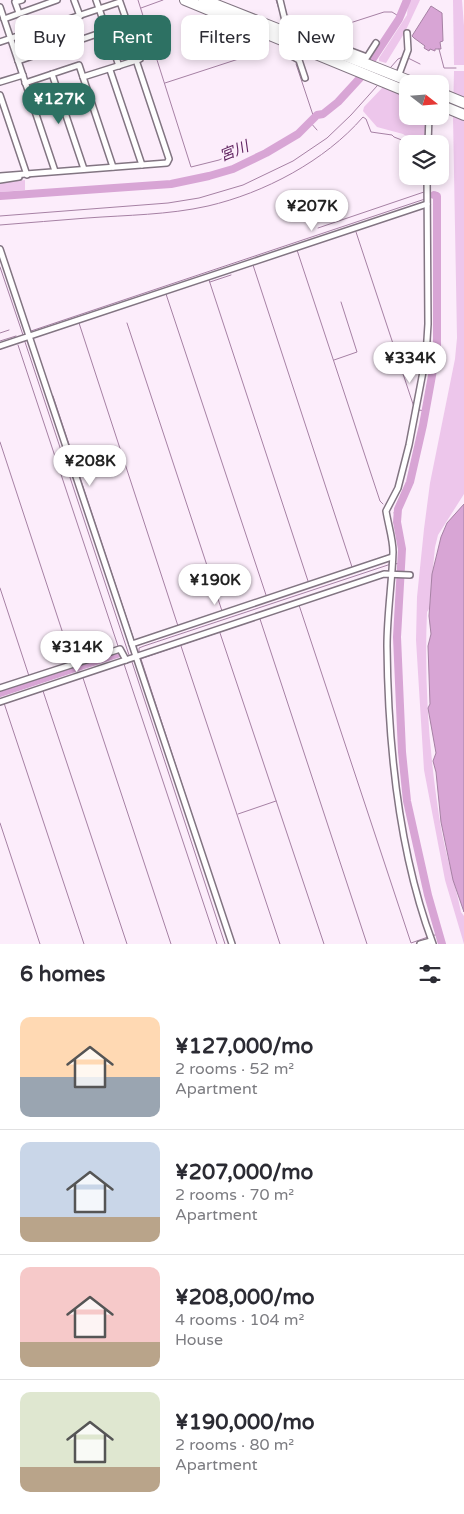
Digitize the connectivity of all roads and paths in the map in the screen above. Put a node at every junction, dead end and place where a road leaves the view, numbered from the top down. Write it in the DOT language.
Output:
graph roads {
  1 [pos="22,0"];
  2 [pos="74,0"];
  3 [pos="96,0"];
  4 [pos="184,0"];
  5 [pos="204,0"];
  6 [pos="280,0"];
  7 [pos="53,1"];
  8 [pos="0,7"];
  9 [pos="99,9"];
  10 [pos="19,14"];
  11 [pos="80,15"];
  12 [pos="83,15"];
  13 [pos="101,15"];
  14 [pos="125,15"];
  15 [pos="284,15"];
  16 [pos="4,19"];
  17 [pos="407,33"];
  18 [pos="279,34"];
  19 [pos="279,34"];
  20 [pos="94,35"];
  21 [pos="15,37"];
  22 [pos="10,39"];
  23 [pos="0,42"];
  24 [pos="376,43"];
  25 [pos="353,56"];
  26 [pos="117,60"];
  27 [pos="136,60"];
  28 [pos="299,60"];
  29 [pos="348,60"];
  30 [pos="18,61"];
  31 [pos="119,66"];
  32 [pos="110,70"];
  33 [pos="52,74"];
  34 [pos="23,75"];
  35 [pos="380,75"];
  36 [pos="398,76"];
  37 [pos="83,78"];
  38 [pos="305,78"];
  39 [pos="0,82"];
  40 [pos="25,83"];
  41 [pos="399,87"];
  42 [pos="0,96"];
  43 [pos="449,96"];
  44 [pos="464,102"];
  45 [pos="449,108"];
  46 [pos="464,115"];
  47 [pos="142,165"];
  48 [pos="113,167"];
  49 [pos="84,169"];
  50 [pos="55,171"];
  51 [pos="27,173"];
  52 [pos="0,176"];
  53 [pos="0,180"];
  54 [pos="427,185"];
  55 [pos="427,204"];
  56 [pos="0,249"];
  57 [pos="26,338"];
  58 [pos="0,346"];
  59 [pos="392,561"];
  60 [pos="392,574"];
  61 [pos="407,575"];
  62 [pos="132,644"];
  63 [pos="131,658"];
  64 [pos="0,688"];
  65 [pos="0,702"];
  66 [pos="432,939"];
  67 [pos="232,944"];
  68 [pos="420,944"];
  1 -- 10 [label="street"];
  2 -- 11 [label="street"];
  3 -- 9 [label="street"];
  4 -- 18 [label="highway"];
  5 -- 19 [label="highway"];
  6 -- 15 [label="street"];
  7 -- 10 [label="street"];
  8 -- 16 [label="street"];
  9 -- 12 [label="street"];
  9 -- 13 [label="street"];
  9 -- 14 [label="street"];
  10 -- 16 [label="street"];
  16 -- 22 [label="street"];
  17 -- 36 [label="street"];
  20 -- 30 [label="street"];
  21 -- 22 [label="street"];
  22 -- 23 [label="street"];
  22 -- 30 [label="street"];
  24 -- 25 [label="street"];
  26 -- 31 [label="street"];
  27 -- 31 [label="street"];
  27 -- 47 [label="street"];
  28 -- 38 [label="street"];
  29 -- 35 [label="highway"];
  30 -- 34 [label="street"];
  31 -- 32 [label="street"];
  32 -- 37 [label="street"];
  32 -- 47 [label="street"];
  33 -- 37 [label="street"];
  33 -- 40 [label="street"];
  33 -- 49 [label="street"];
  34 -- 39 [label="street"];
  34 -- 40 [label="street"];
  35 -- 36 [label="highway"];
  35 -- 41 [label="highway"];
  37 -- 48 [label="street"];
  40 -- 50 [label="street"];
  42 -- 51 [label="street"];
  43 -- 44 [label="highway"];
  45 -- 46 [label="highway"];
  47 -- 48 [label="street"];
  48 -- 49 [label="street"];
  49 -- 50 [label="street"];
  50 -- 51 [label="street"];
  51 -- 52 [label="street"];
  51 -- 53 [label="street"];
  54 -- 55 [label="street"];
  55 -- 57 [label="street"];
  55 -- 59 [label="street"];
  56 -- 57 [label="street"];
  57 -- 58 [label="street"];
  57 -- 62 [label="street"];
  59 -- 60 [label="street"];
  59 -- 62 [label="street"];
  60 -- 61 [label="street"];
  60 -- 63 [label="street"];
  60 -- 66 [label="street"];
  62 -- 63 [label="street"];
  63 -- 64 [label="street"];
  63 -- 65 [label="street"];
  63 -- 67 [label="street"];
  66 -- 68 [label="street"];
}
